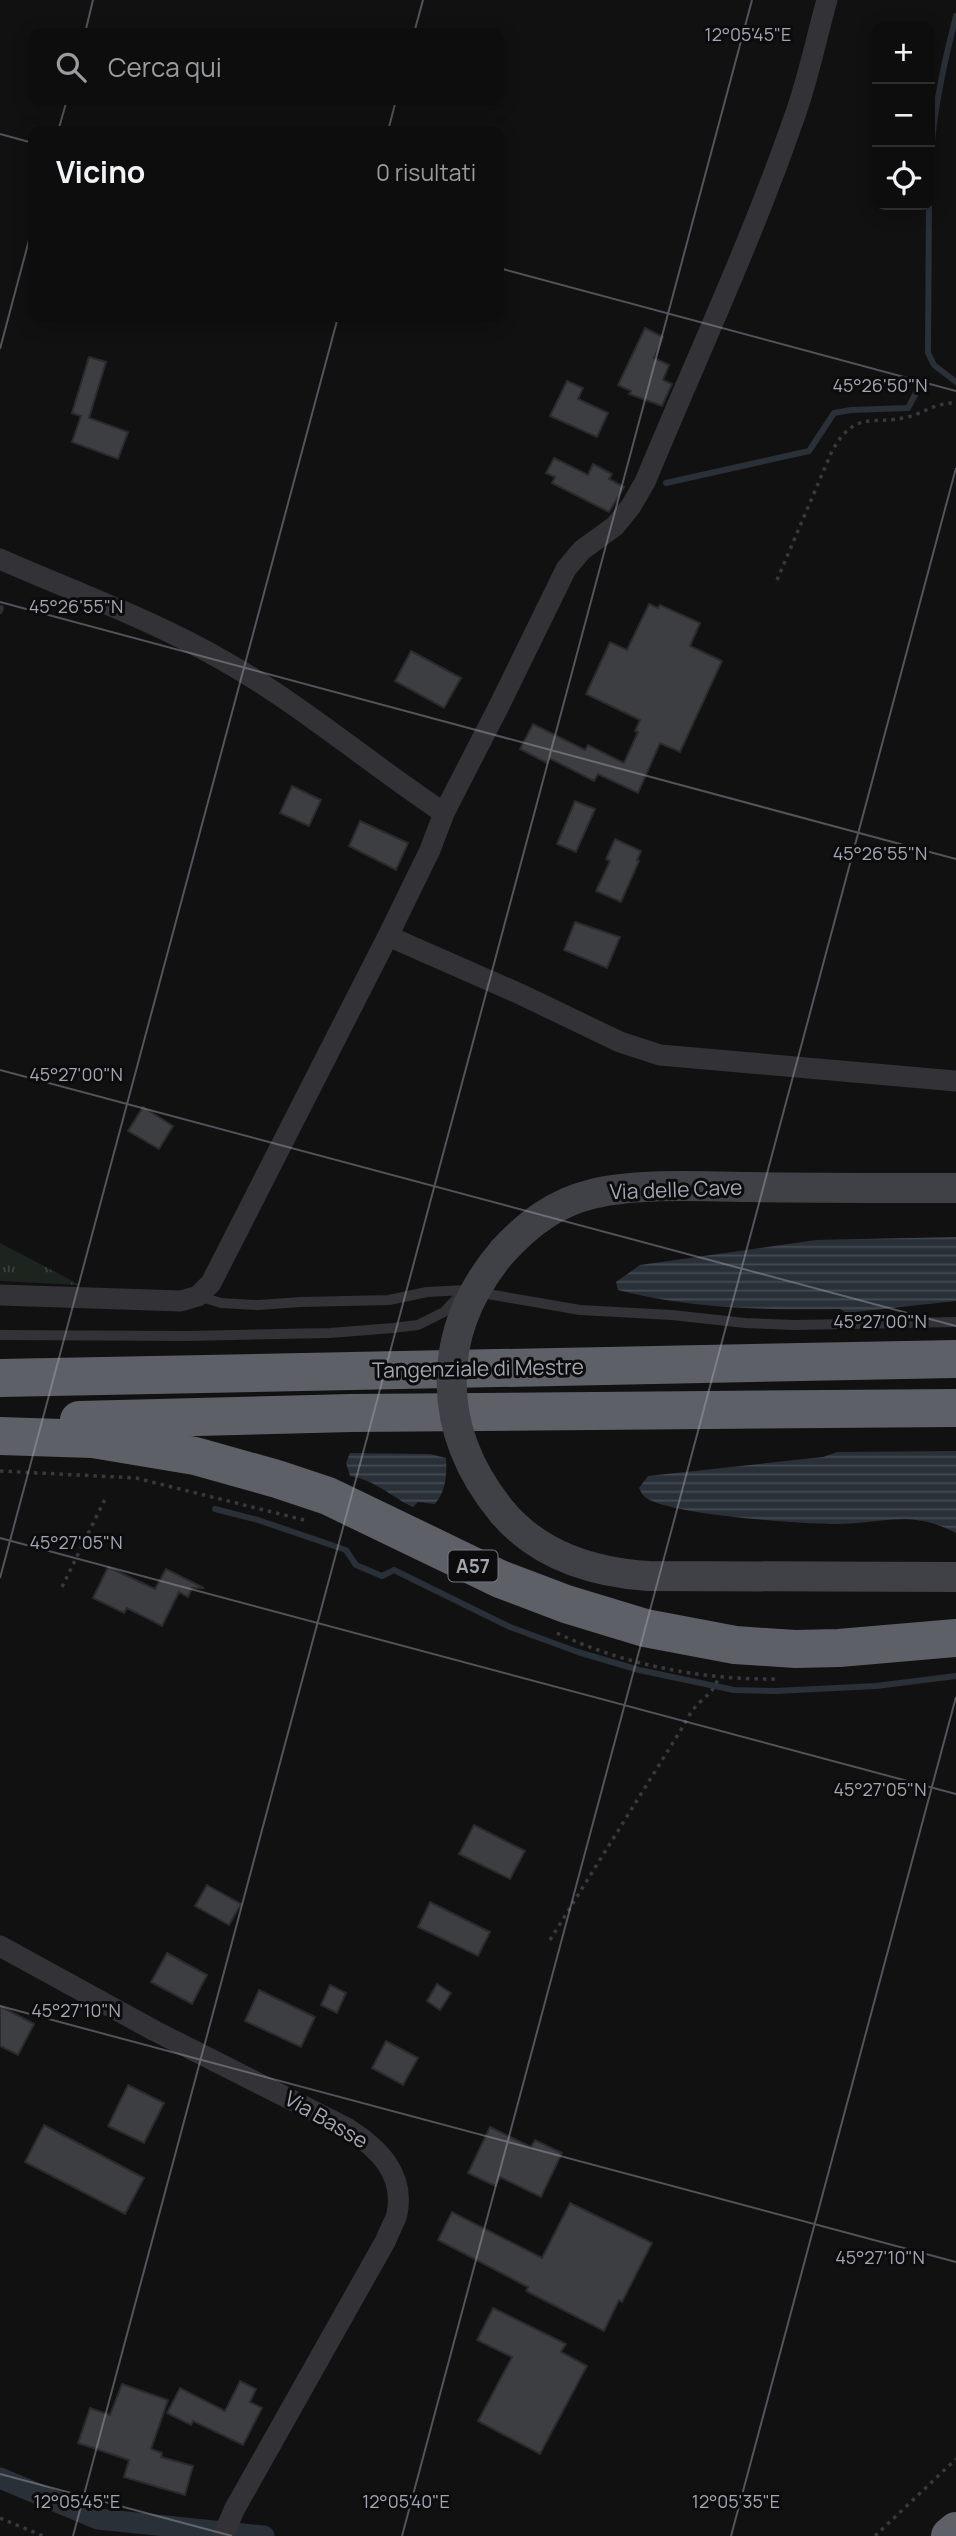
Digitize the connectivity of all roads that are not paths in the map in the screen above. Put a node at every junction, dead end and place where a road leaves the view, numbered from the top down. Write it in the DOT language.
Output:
graph roads {
  1 [pos="827,0"];
  2 [pos="0,559"];
  3 [pos="444,813"];
  4 [pos="388,936"];
  5 [pos="956,1081"];
  6 [pos="956,1188"];
  7 [pos="465,1290"];
  8 [pos="0,1295"];
  9 [pos="198,1296"];
  10 [pos="956,1321"];
  11 [pos="0,1335"];
  12 [pos="956,1359"];
  13 [pos="0,1378"];
  14 [pos="956,1408"];
  15 [pos="0,1422"];
  16 [pos="0,1436"];
  17 [pos="956,1577"];
  18 [pos="956,1638"];
  19 [pos="0,1946"];
  20 [pos="956,2531"];
  21 [pos="223,2536"];
  22 [pos="950,2536"];
  1 -- 3 [label="street"];
  2 -- 3 [label="street"];
  3 -- 4 [label="street"];
  4 -- 5 [label="street"];
  4 -- 9 [label="street"];
  6 -- 17 [label="main road, Via delle Cave, bridge"];
  7 -- 9 [label="lane"];
  7 -- 10 [label="lane"];
  7 -- 11 [label="lane"];
  8 -- 9 [label="street"];
  12 -- 13 [label="highway, Tangenziale di Mestre"];
  14 -- 15 [label="highway"];
  16 -- 18 [label="highway, A57"];
  19 -- 21 [label="street, Via Basse"];
  20 -- 22 [label="highway"];
}
